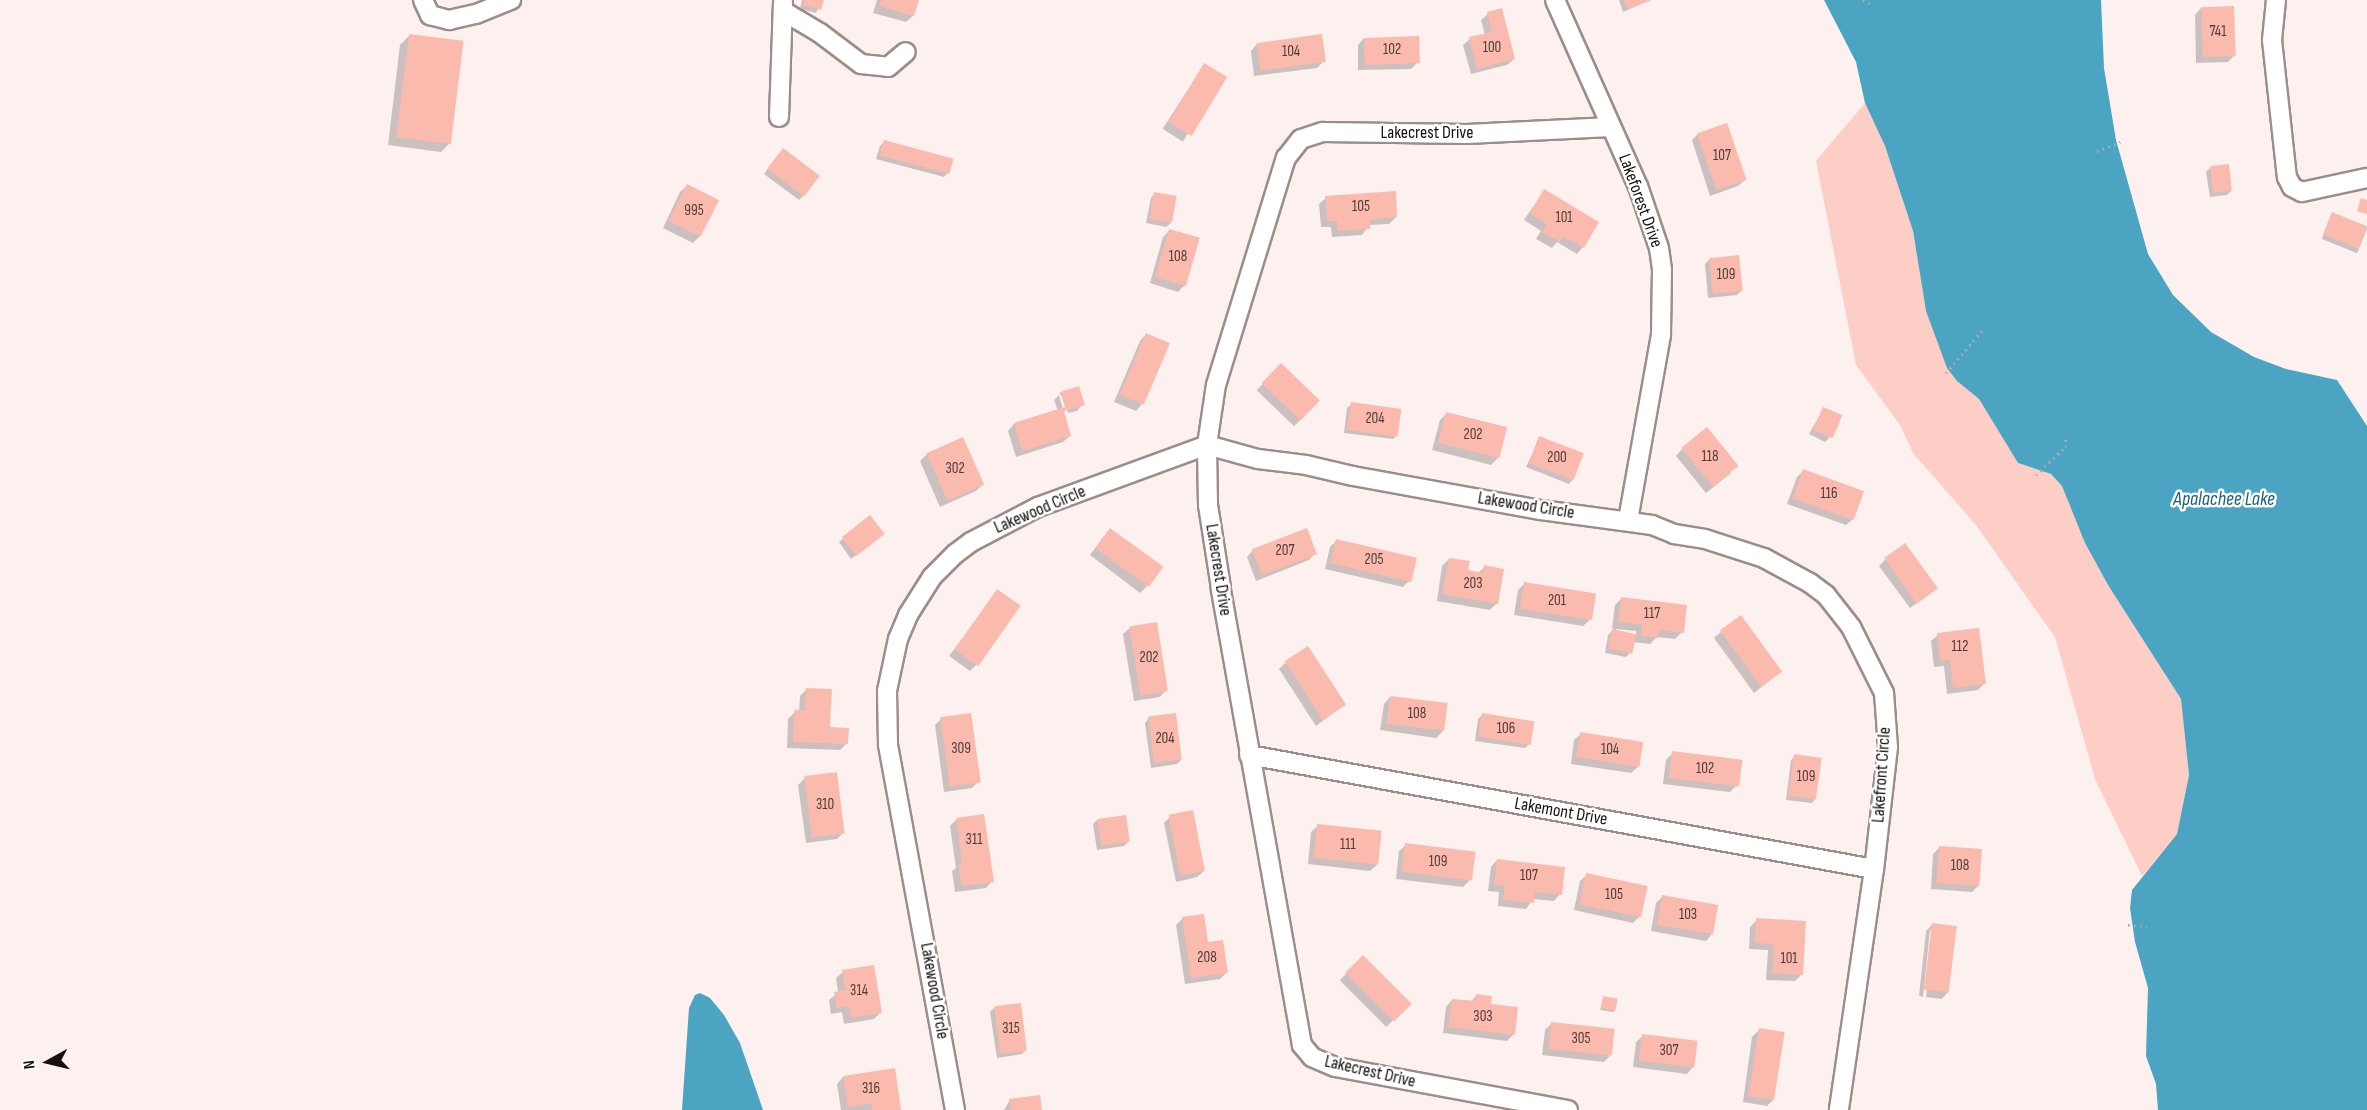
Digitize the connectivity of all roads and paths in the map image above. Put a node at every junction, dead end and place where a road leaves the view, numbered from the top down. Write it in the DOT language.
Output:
graph roads {
  1 [pos="423,0"];
  2 [pos="511,0"];
  3 [pos="1555,0"];
  4 [pos="1863,0"];
  5 [pos="2276,0"];
  6 [pos="1871,4"];
  7 [pos="783,5"];
  8 [pos="906,52"];
  9 [pos="779,117"];
  10 [pos="1611,127"];
  11 [pos="2120,142"];
  12 [pos="2097,151"];
  13 [pos="2367,178"];
  14 [pos="1984,327"];
  15 [pos="1946,373"];
  16 [pos="2066,436"];
  17 [pos="1207,446"];
  18 [pos="2036,475"];
  19 [pos="1628,521"];
  20 [pos="1249,755"];
  21 [pos="1874,869"];
  22 [pos="2128,925"];
  23 [pos="2147,927"];
  24 [pos="955,1110"];
  25 [pos="1568,1110"];
  26 [pos="1839,1110"];
  1 -- 2 [label="street"];
  3 -- 10 [label="street, Lakeforest Drive"];
  4 -- 6 [label="path"];
  5 -- 13 [label="street"];
  7 -- 8 [label="street"];
  7 -- 9 [label="street"];
  10 -- 17 [label="street, Lakecrest Drive"];
  10 -- 19 [label="street, Lakeforest Drive"];
  11 -- 12 [label="path"];
  14 -- 15 [label="path"];
  16 -- 18 [label="path"];
  17 -- 19 [label="street, Lakewood Circle"];
  17 -- 20 [label="street, Lakecrest Drive"];
  17 -- 24 [label="street, Lakewood Circle"];
  19 -- 21 [label="street, Lakefront Circle"];
  20 -- 21 [label="street, Lakemont Drive"];
  20 -- 25 [label="street, Lakecrest Drive"];
  21 -- 26 [label="street, Lakefront Circle"];
  22 -- 23 [label="path"];
}
